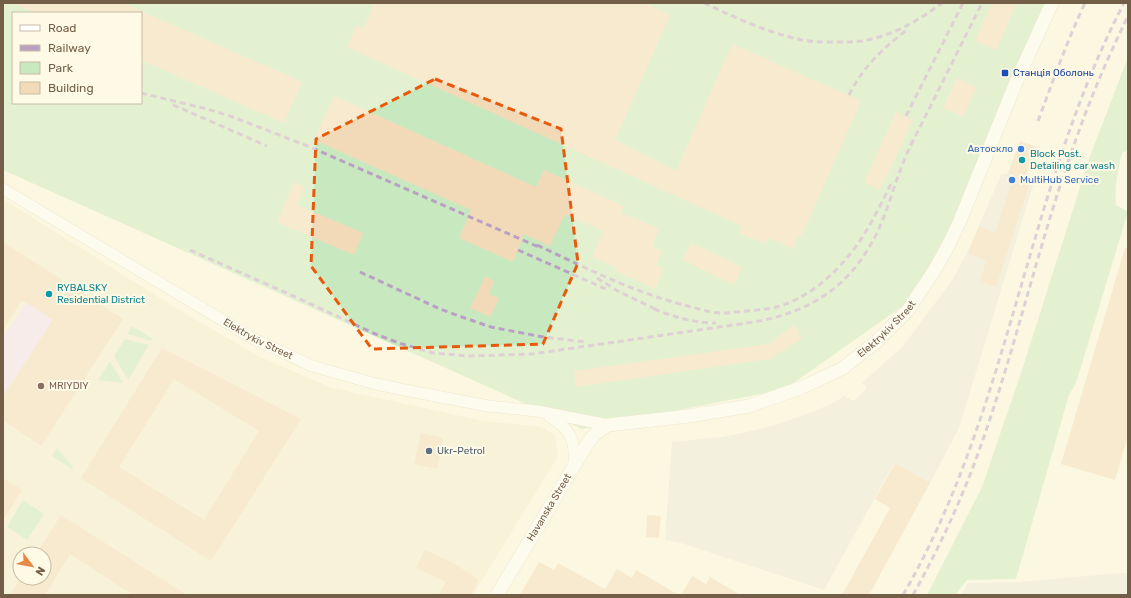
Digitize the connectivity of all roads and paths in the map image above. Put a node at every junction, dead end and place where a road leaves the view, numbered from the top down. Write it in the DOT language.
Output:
graph roads {
  1 [pos="1052,3"];
  2 [pos="3,189"];
  3 [pos="544,413"];
  4 [pos="608,425"];
  5 [pos="574,466"];
  6 [pos="497,595"];
  1 -- 4 [label="street, Elektrykiv Street"];
  2 -- 3 [label="street, Elektrykiv Street"];
  3 -- 4 [label="street, Elektrykiv Street"];
  3 -- 5 [label="street, Elektrykiv Street"];
  4 -- 5 [label="street, Havanska Street"];
  5 -- 6 [label="street, Havanska Street"];
}
